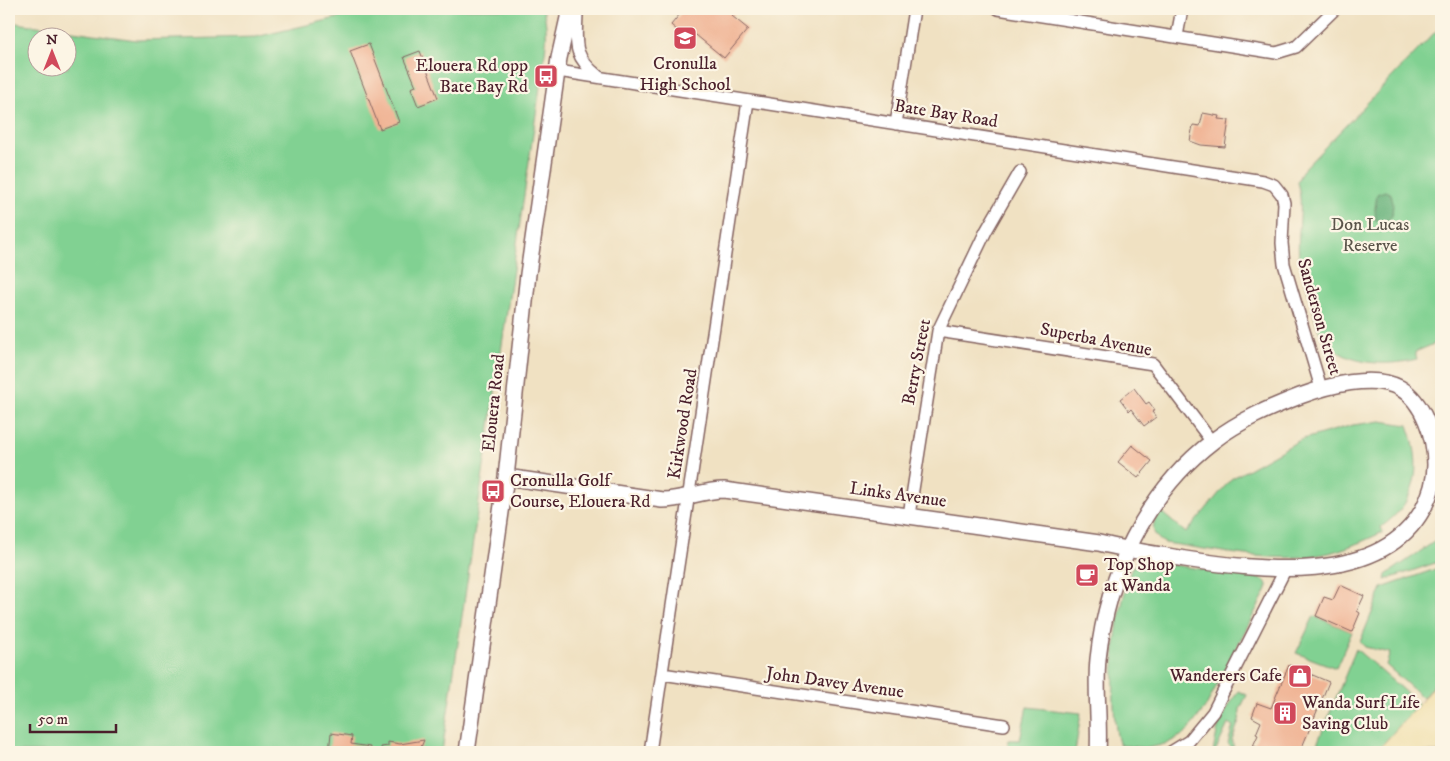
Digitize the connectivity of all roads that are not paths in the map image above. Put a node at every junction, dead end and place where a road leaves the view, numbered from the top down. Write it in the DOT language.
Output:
graph roads {
  1 [pos="570,9"];
  2 [pos="577,9"];
  3 [pos="914,9"];
  4 [pos="998,9"];
  5 [pos="1182,9"];
  6 [pos="1335,9"];
  7 [pos="560,13"];
  8 [pos="1177,36"];
  9 [pos="559,65"];
  10 [pos="600,78"];
  11 [pos="748,101"];
  12 [pos="896,124"];
  13 [pos="1020,172"];
  14 [pos="1282,195"];
  15 [pos="938,331"];
  16 [pos="1321,388"];
  17 [pos="1212,442"];
  18 [pos="506,477"];
  19 [pos="690,495"];
  20 [pos="909,515"];
  21 [pos="1127,550"];
  22 [pos="1286,568"];
  23 [pos="662,674"];
  24 [pos="1004,726"];
  25 [pos="467,752"];
  26 [pos="650,752"];
  27 [pos="1098,752"];
  28 [pos="1171,752"];
  1 -- 9 [label="street, Elouera Road"];
  2 -- 10 [label="street"];
  3 -- 12 [label="street"];
  4 -- 8 [label="street"];
  5 -- 8 [label="street"];
  6 -- 8 [label="street"];
  7 -- 9 [label="street, Elouera Road"];
  9 -- 10 [label="street, Bate Bay Road"];
  9 -- 18 [label="street, Elouera Road"];
  10 -- 11 [label="street, Bate Bay Road"];
  11 -- 12 [label="street, Bate Bay Road"];
  11 -- 19 [label="street, Kirkwood Road"];
  12 -- 14 [label="street, Bate Bay Road"];
  13 -- 15 [label="street, Berry Street"];
  14 -- 16 [label="street, Sanderson Street"];
  15 -- 17 [label="street, Superba Avenue"];
  15 -- 20 [label="street, Berry Street"];
  16 -- 17 [label="street"];
  16 -- 22 [label="street, Links Avenue"];
  17 -- 21 [label="street"];
  18 -- 19 [label="street, Links Avenue"];
  18 -- 25 [label="street, Elouera Road"];
  19 -- 20 [label="street, Links Avenue"];
  19 -- 23 [label="street, Kirkwood Road"];
  20 -- 21 [label="street, Links Avenue"];
  21 -- 22 [label="street, Links Avenue"];
  21 -- 27 [label="street"];
  22 -- 28 [label="street"];
  23 -- 24 [label="street, John Davey Avenue"];
  23 -- 26 [label="street, Kirkwood Road"];
}
